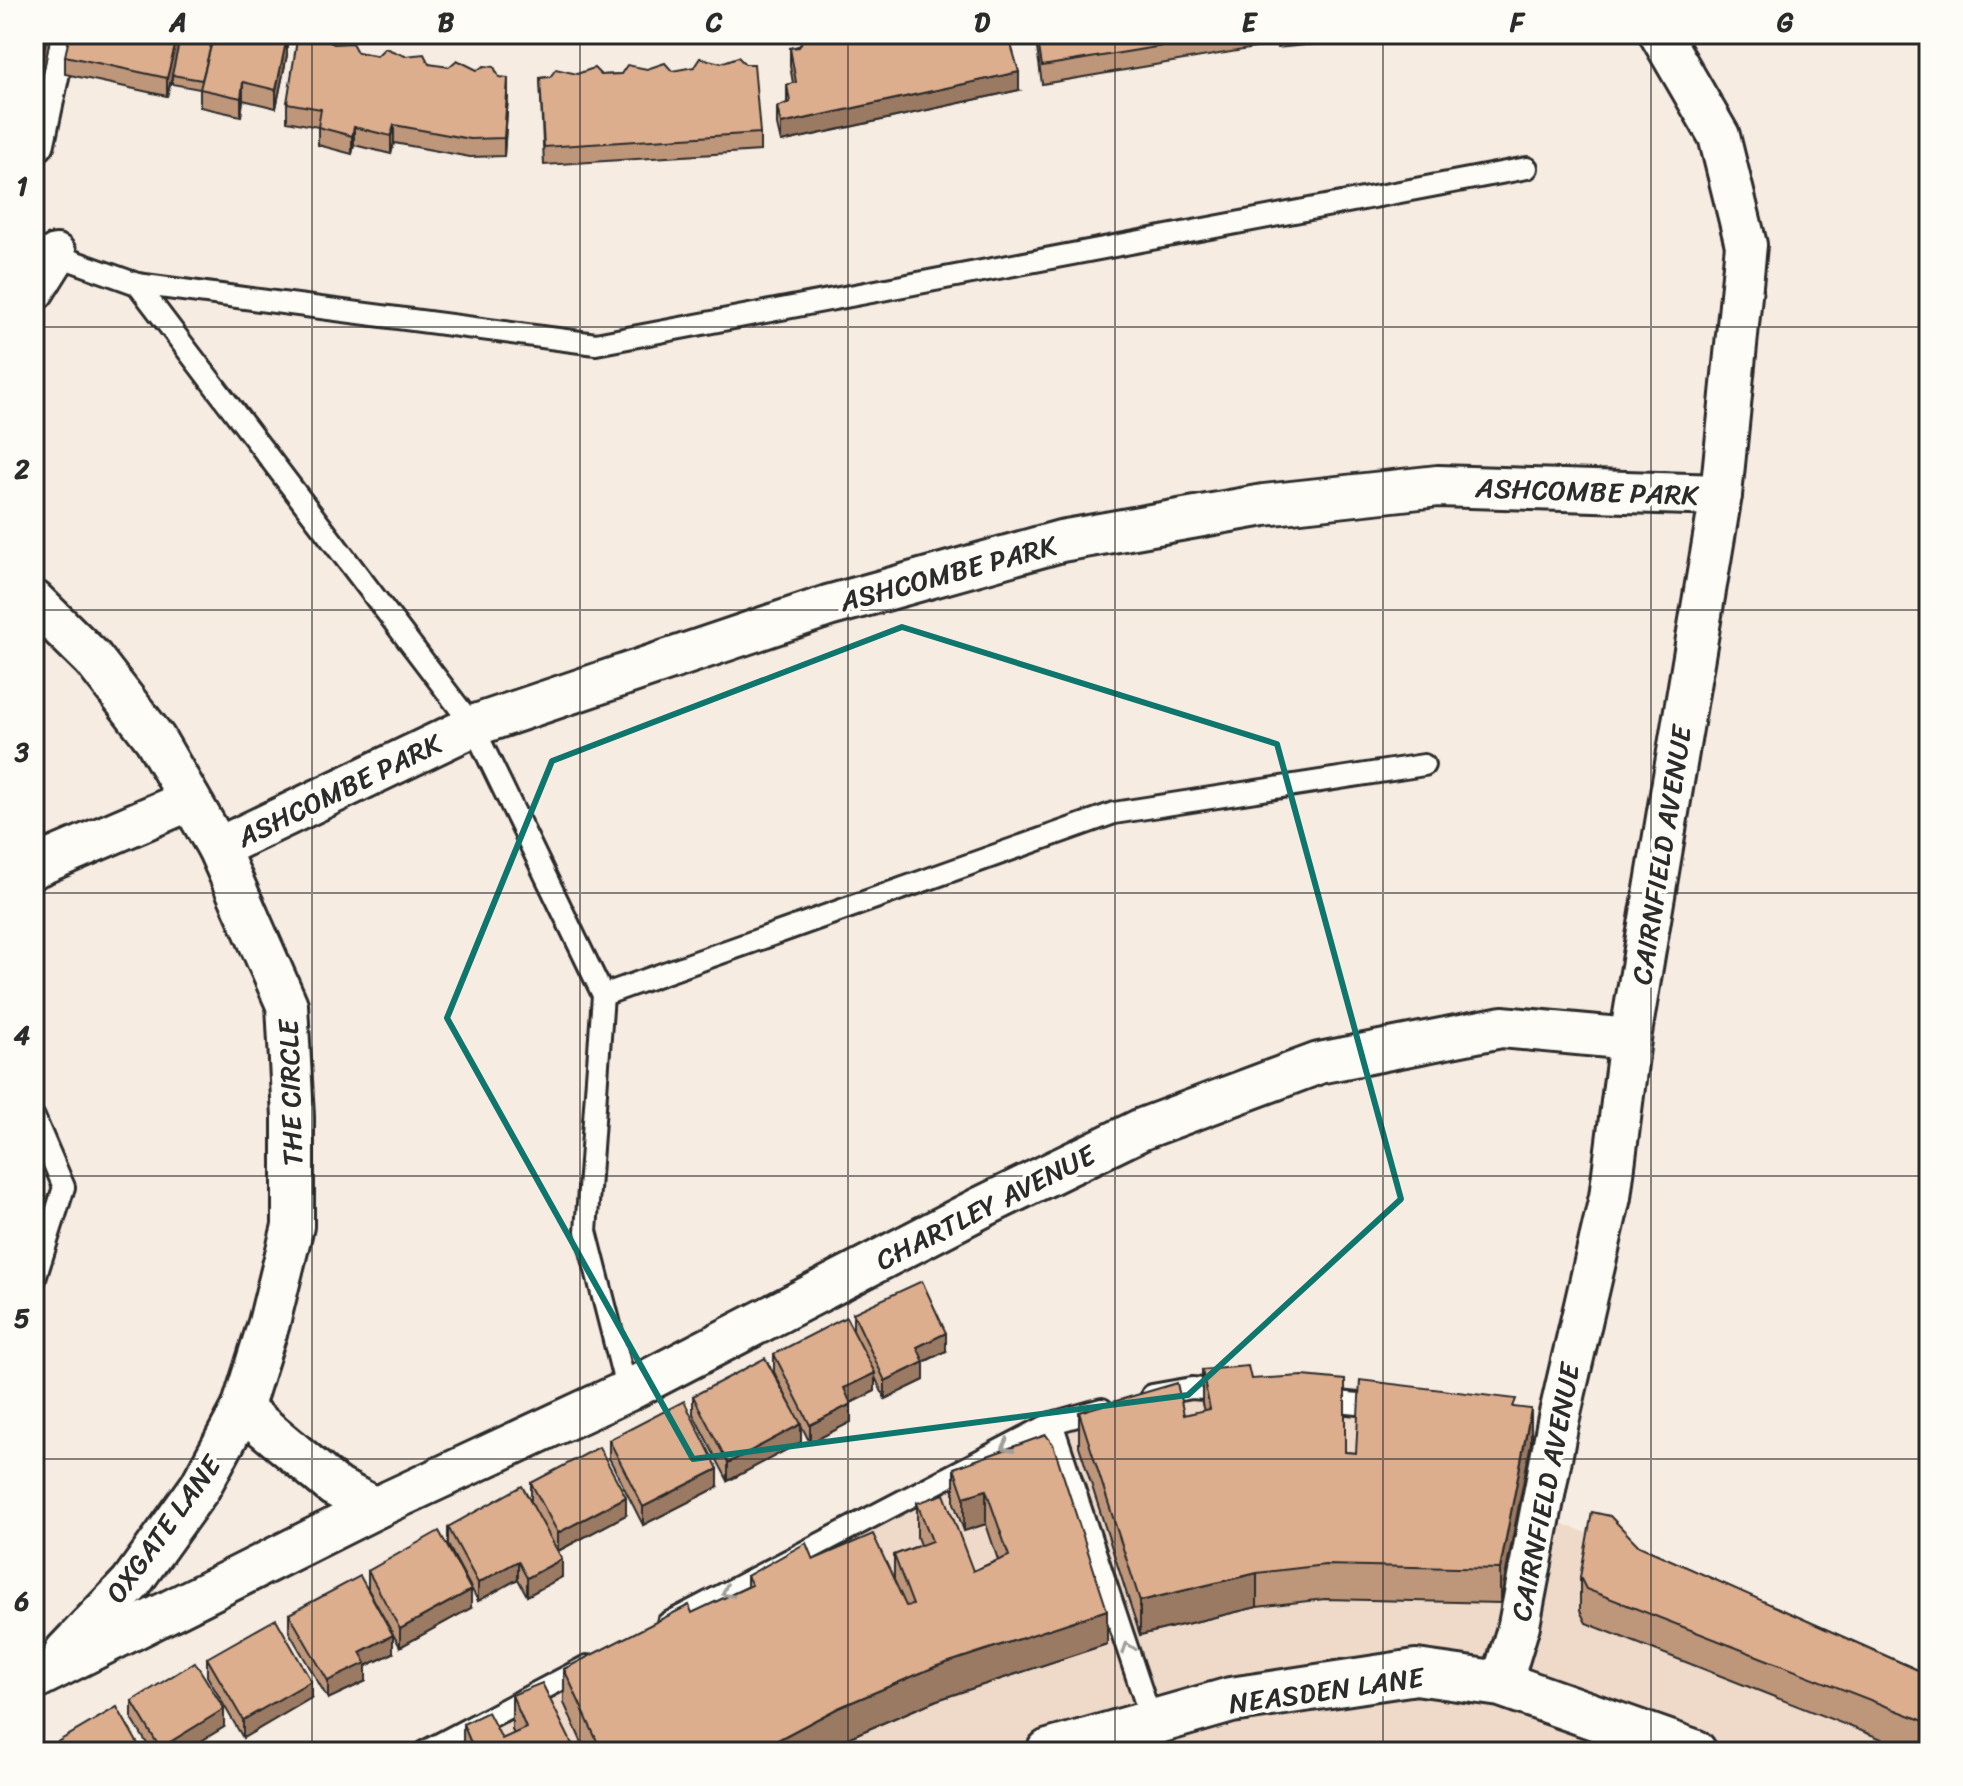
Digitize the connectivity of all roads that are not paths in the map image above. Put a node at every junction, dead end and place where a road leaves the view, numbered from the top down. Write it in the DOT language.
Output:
graph roads {
  1 [pos="57,34"];
  2 [pos="1660,34"];
  3 [pos="34,142"];
  4 [pos="1527,168"];
  5 [pos="45,251"];
  6 [pos="137,284"];
  7 [pos="34,290"];
  8 [pos="1721,495"];
  9 [pos="34,601"];
  10 [pos="473,726"];
  11 [pos="1424,765"];
  12 [pos="190,800"];
  13 [pos="218,848"];
  14 [pos="34,867"];
  15 [pos="603,995"];
  16 [pos="1630,1039"];
  17 [pos="34,1117"];
  18 [pos="34,1282"];
  19 [pos="269,1323"];
  20 [pos="627,1391"];
  21 [pos="1249,1393"];
  22 [pos="1295,1398"];
  23 [pos="1402,1408"];
  24 [pos="242,1409"];
  25 [pos="1052,1423"];
  26 [pos="375,1508"];
  27 [pos="649,1634"];
  28 [pos="607,1656"];
  29 [pos="38,1670"];
  30 [pos="1501,1684"];
  31 [pos="1152,1722"];
  32 [pos="424,1752"];
  33 [pos="1049,1752"];
  34 [pos="1694,1752"];
  1 -- 3 [label="street"];
  2 -- 8 [label="street, CAIRNFIELD AVENUE"];
  4 -- 6 [label="lane"];
  5 -- 6 [label="lane"];
  5 -- 7 [label="street"];
  6 -- 10 [label="lane"];
  8 -- 10 [label="street, ASHCOMBE PARK"];
  8 -- 16 [label="street, CAIRNFIELD AVENUE"];
  9 -- 12 [label="street, THE CIRCLE"];
  10 -- 13 [label="street, ASHCOMBE PARK"];
  10 -- 15 [label="lane"];
  11 -- 15 [label="lane"];
  12 -- 13 [label="street, THE CIRCLE"];
  12 -- 14 [label="street"];
  13 -- 19 [label="street, THE CIRCLE"];
  15 -- 20 [label="lane"];
  16 -- 20 [label="street, CHARTLEY AVENUE"];
  16 -- 30 [label="street, CAIRNFIELD AVENUE"];
  17 -- 18 [label="lane"];
  19 -- 24 [label="street, OXGATE LANE"];
  20 -- 26 [label="street, CHARTLEY AVENUE"];
  21 -- 25 [label="lane"];
  22 -- 23 [label="lane"];
  24 -- 26 [label="street"];
  24 -- 29 [label="street, OXGATE LANE"];
  25 -- 27 [label="lane, one-way"];
  31 -- 25 [label="lane, one-way"];
  26 -- 29 [label="street, CHARTLEY AVENUE"];
  28 -- 32 [label="lane"];
  30 -- 31 [label="street, NEASDEN LANE"];
  30 -- 34 [label="street, NEASDEN LANE"];
  31 -- 33 [label="street, NEASDEN LANE"];
}
